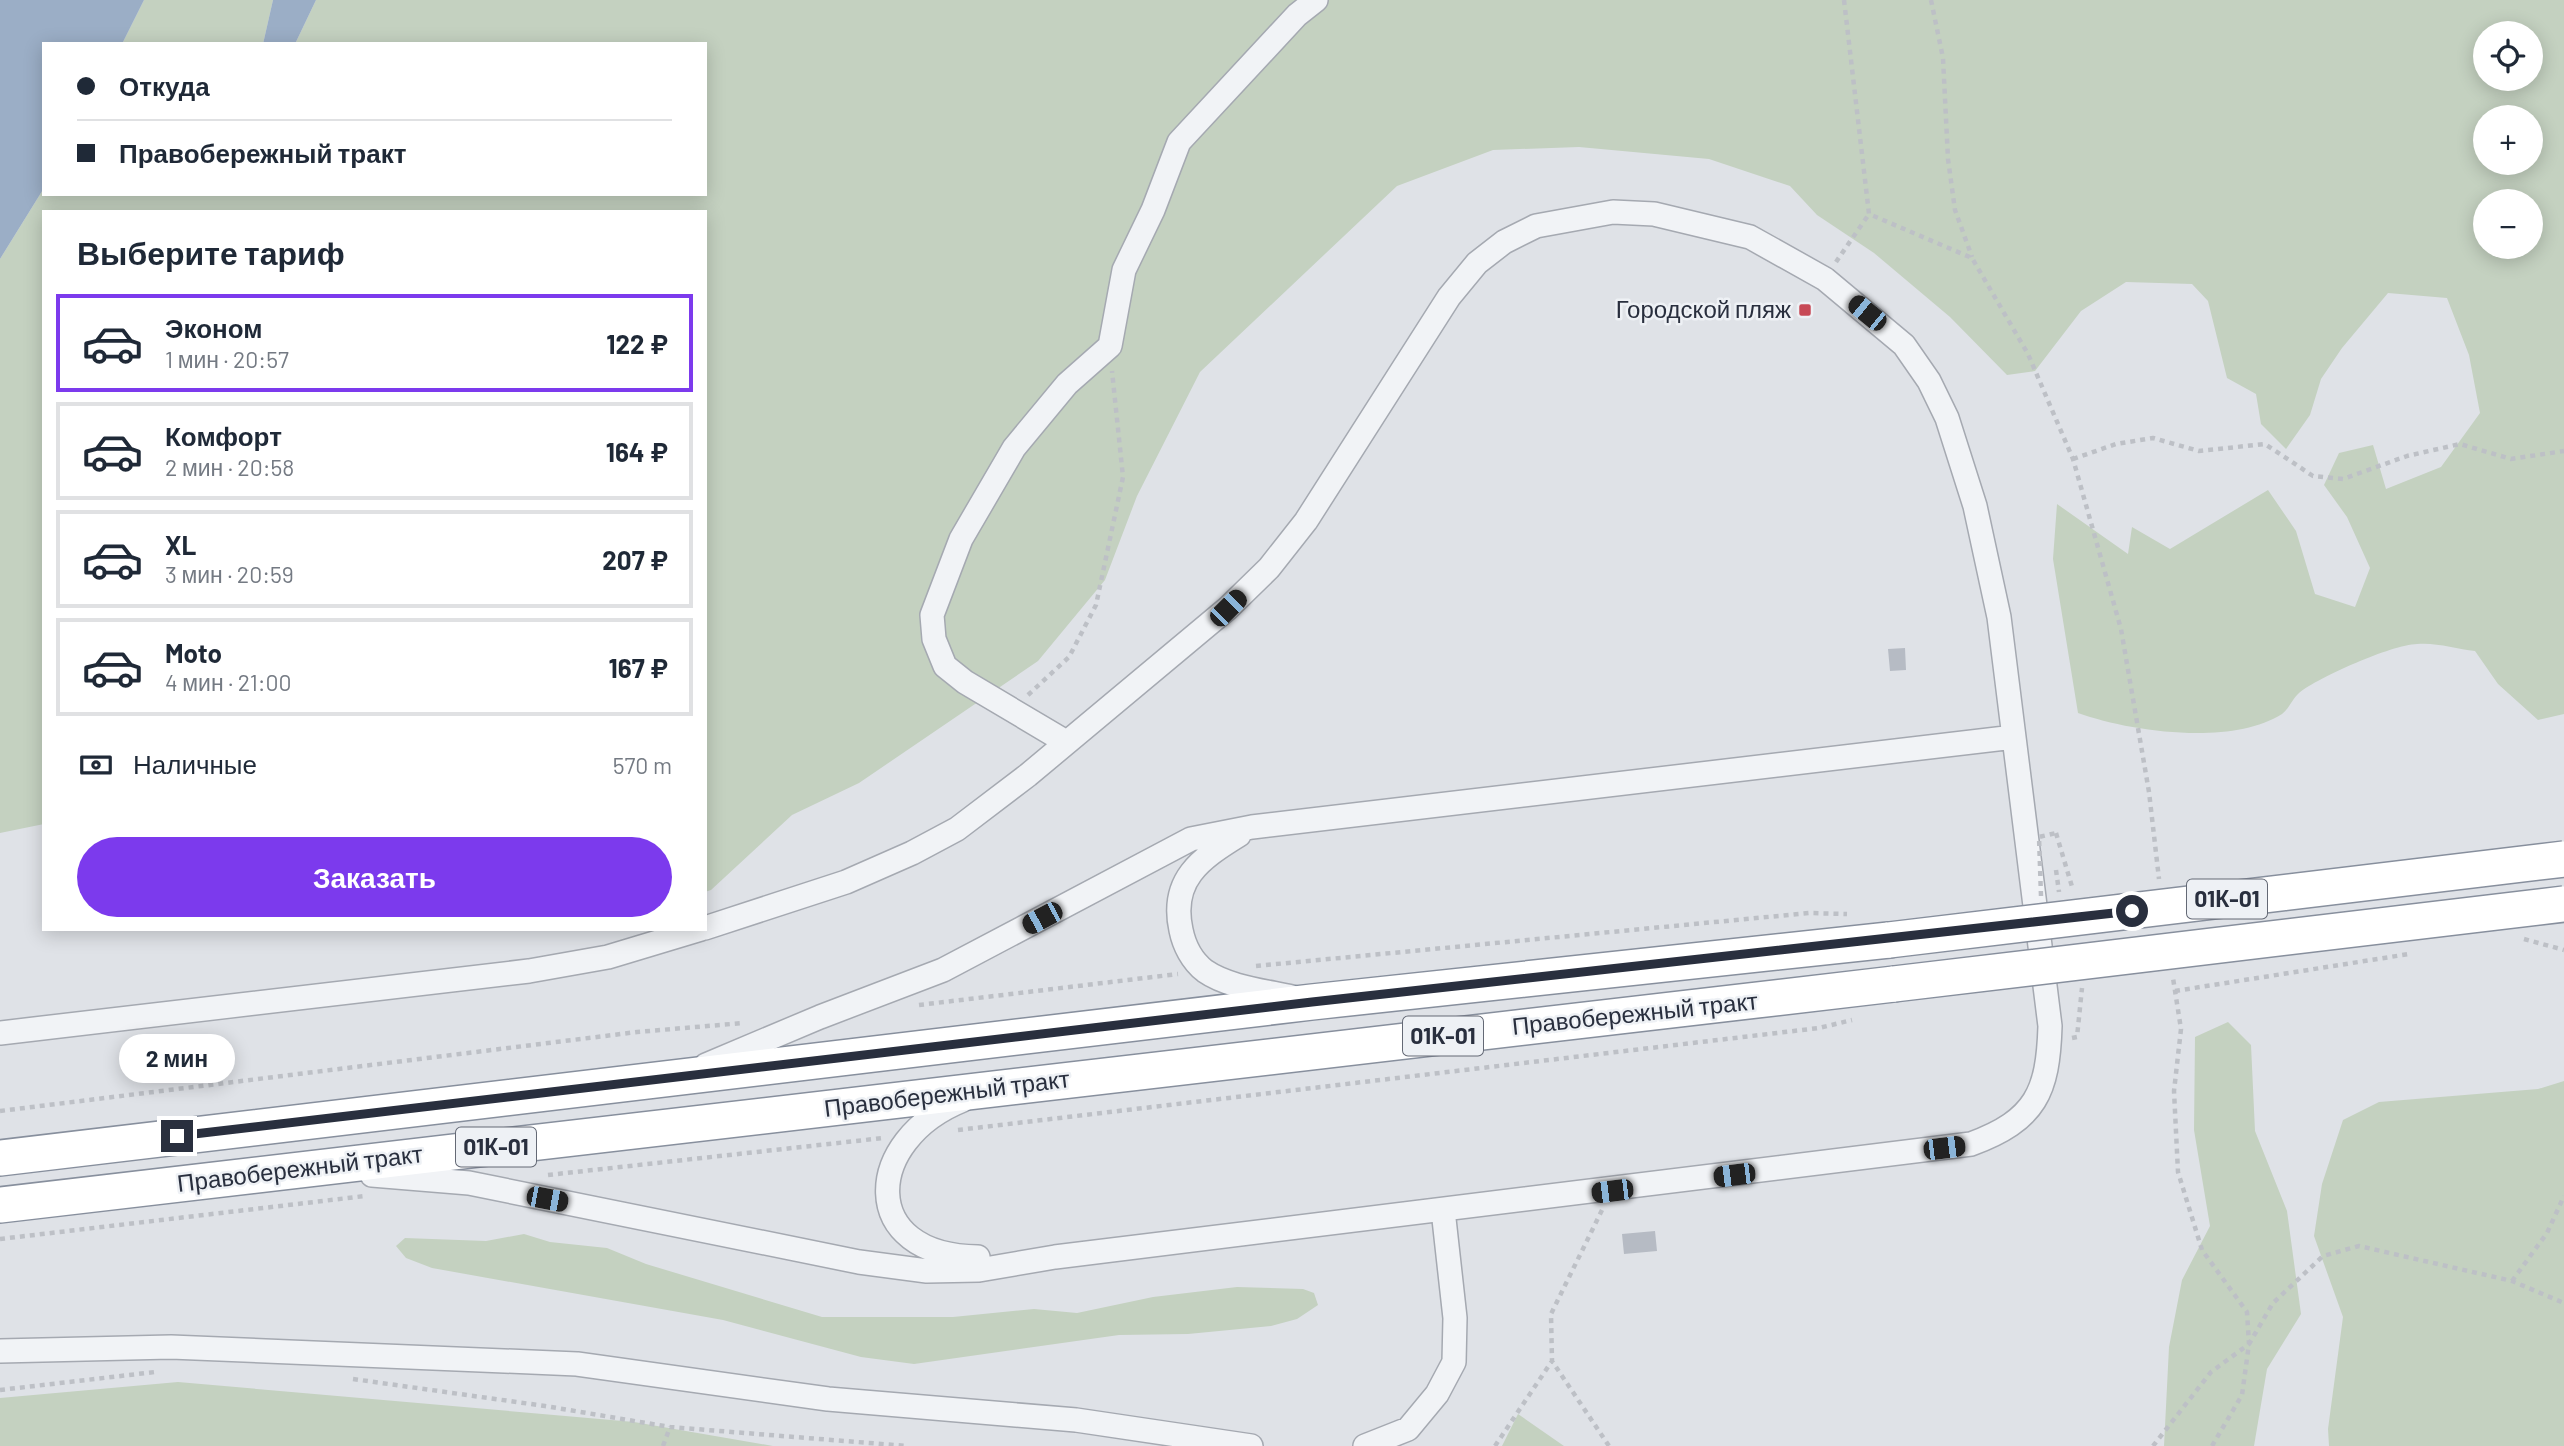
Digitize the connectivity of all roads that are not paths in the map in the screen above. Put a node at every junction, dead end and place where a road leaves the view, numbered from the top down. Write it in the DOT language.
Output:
graph roads {
  1 [pos="1315,0"];
  2 [pos="2014,737"];
  3 [pos="1066,743"];
  4 [pos="1252,827"];
  5 [pos="2564,859"];
  6 [pos="2564,904"];
  7 [pos="707,928"];
  8 [pos="696,931"];
  9 [pos="1312,1002"];
  10 [pos="0,1033"];
  11 [pos="680,1076"];
  12 [pos="992,1089"];
  13 [pos="0,1158"];
  14 [pos="281,1171"];
  15 [pos="0,1205"];
  16 [pos="1443,1210"];
  17 [pos="1055,1257"];
  18 [pos="0,1351"];
  19 [pos="1251,1446"];
  20 [pos="1365,1446"];
  1 -- 3 [label="street"];
  2 -- 3 [label="street"];
  2 -- 4 [label="street"];
  2 -- 16 [label="street"];
  3 -- 7 [label="street"];
  4 -- 9 [label="street"];
  4 -- 11 [label="street"];
  5 -- 9 [label="highway, Правобережный тракт / 01К-01, bridge"];
  6 -- 12 [label="highway, Правобережный тракт / 01К-01, bridge"];
  8 -- 10 [label="street"];
  9 -- 11 [label="highway, Правобережный тракт / 01К-01"];
  11 -- 13 [label="highway, Правобережный тракт / 01К-01"];
  12 -- 14 [label="highway, Правобережный тракт / 01К-01"];
  12 -- 17 [label="street"];
  14 -- 15 [label="highway, Правобережный тракт / 01К-01"];
  14 -- 17 [label="street"];
  16 -- 17 [label="street"];
  16 -- 20 [label="street"];
  18 -- 19 [label="street"];
}
